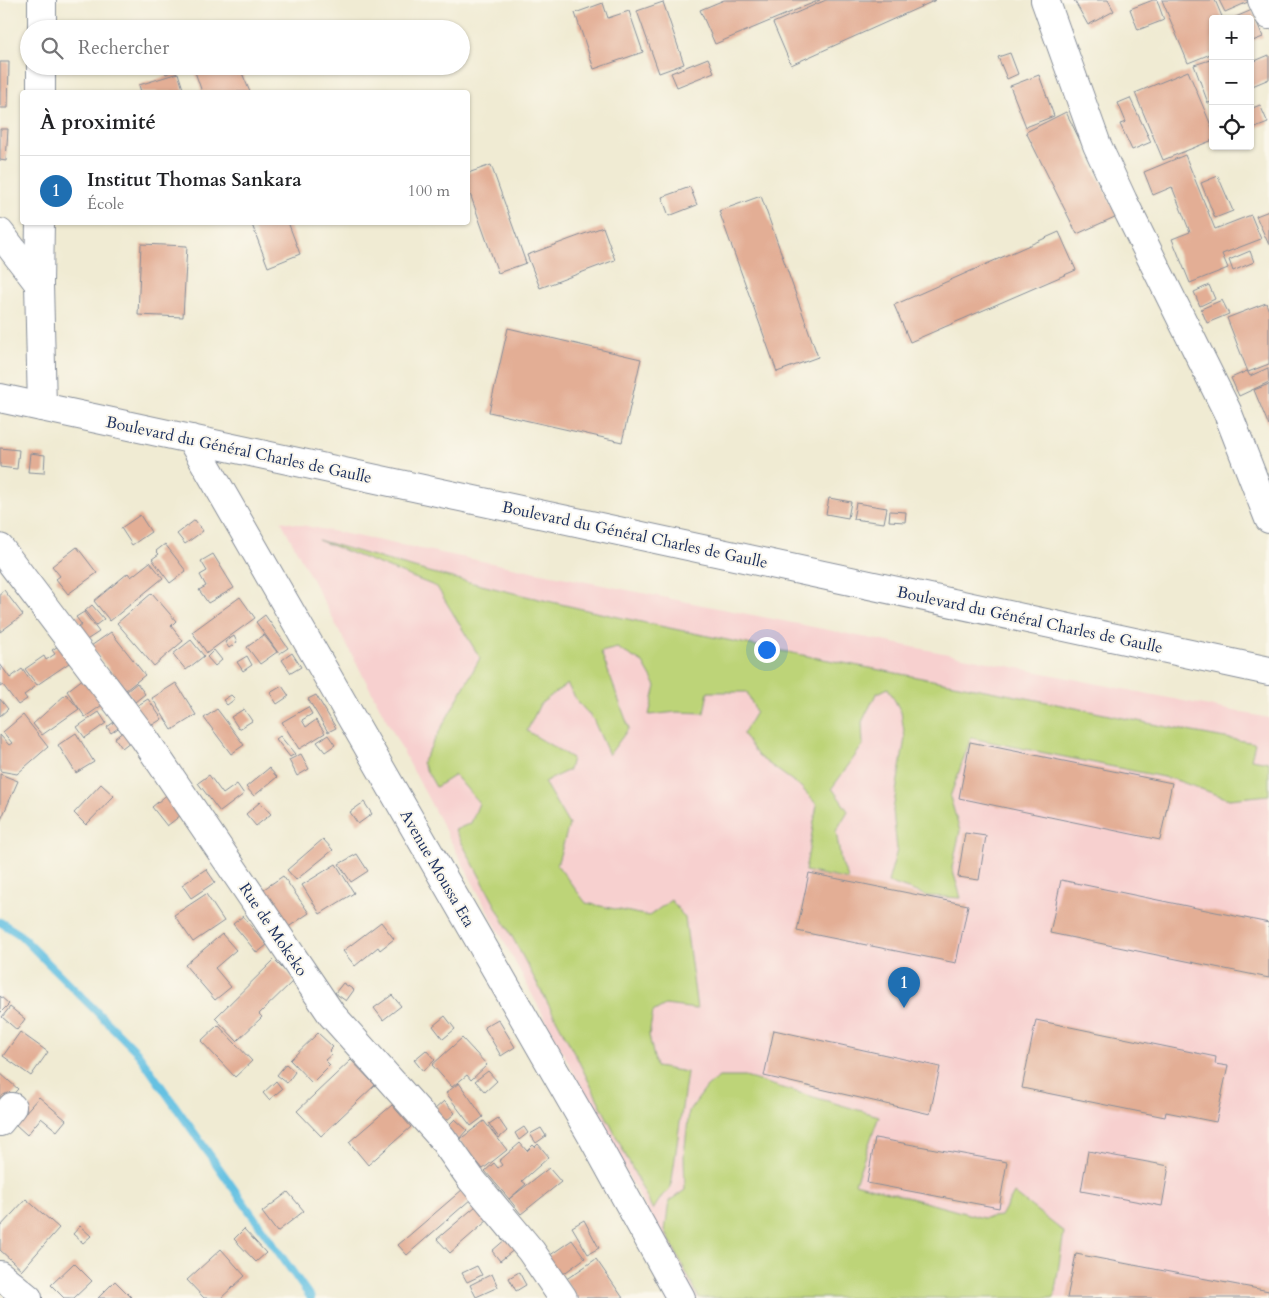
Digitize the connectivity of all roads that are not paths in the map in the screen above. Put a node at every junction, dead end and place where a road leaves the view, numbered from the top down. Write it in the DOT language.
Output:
graph roads {
  1 [pos="42,0"];
  2 [pos="1045,0"];
  3 [pos="1262,0"];
  4 [pos="1269,15"];
  5 [pos="42,20"];
  6 [pos="41,75"];
  7 [pos="41,90"];
  8 [pos="40,225"];
  9 [pos="0,233"];
  10 [pos="39,284"];
  11 [pos="0,398"];
  12 [pos="42,407"];
  13 [pos="191,439"];
  14 [pos="1269,519"];
  15 [pos="5,565"];
  16 [pos="1269,671"];
  17 [pos="0,1275"];
  18 [pos="28,1298"];
  19 [pos="563,1298"];
  20 [pos="681,1298"];
  1 -- 5 [label="street"];
  2 -- 14 [label="street"];
  3 -- 4 [label="street"];
  6 -- 7 [label="street"];
  8 -- 10 [label="street"];
  9 -- 10 [label="street"];
  10 -- 12 [label="street"];
  11 -- 12 [label="street, Boulevard du Général Charles de Gaulle"];
  12 -- 13 [label="street, Boulevard du Général Charles de Gaulle"];
  13 -- 16 [label="street, Boulevard du Général Charles de Gaulle"];
  13 -- 20 [label="street, Avenue Moussa Eta"];
  15 -- 19 [label="street, Rue de Mokeko"];
  17 -- 18 [label="street"];
}
